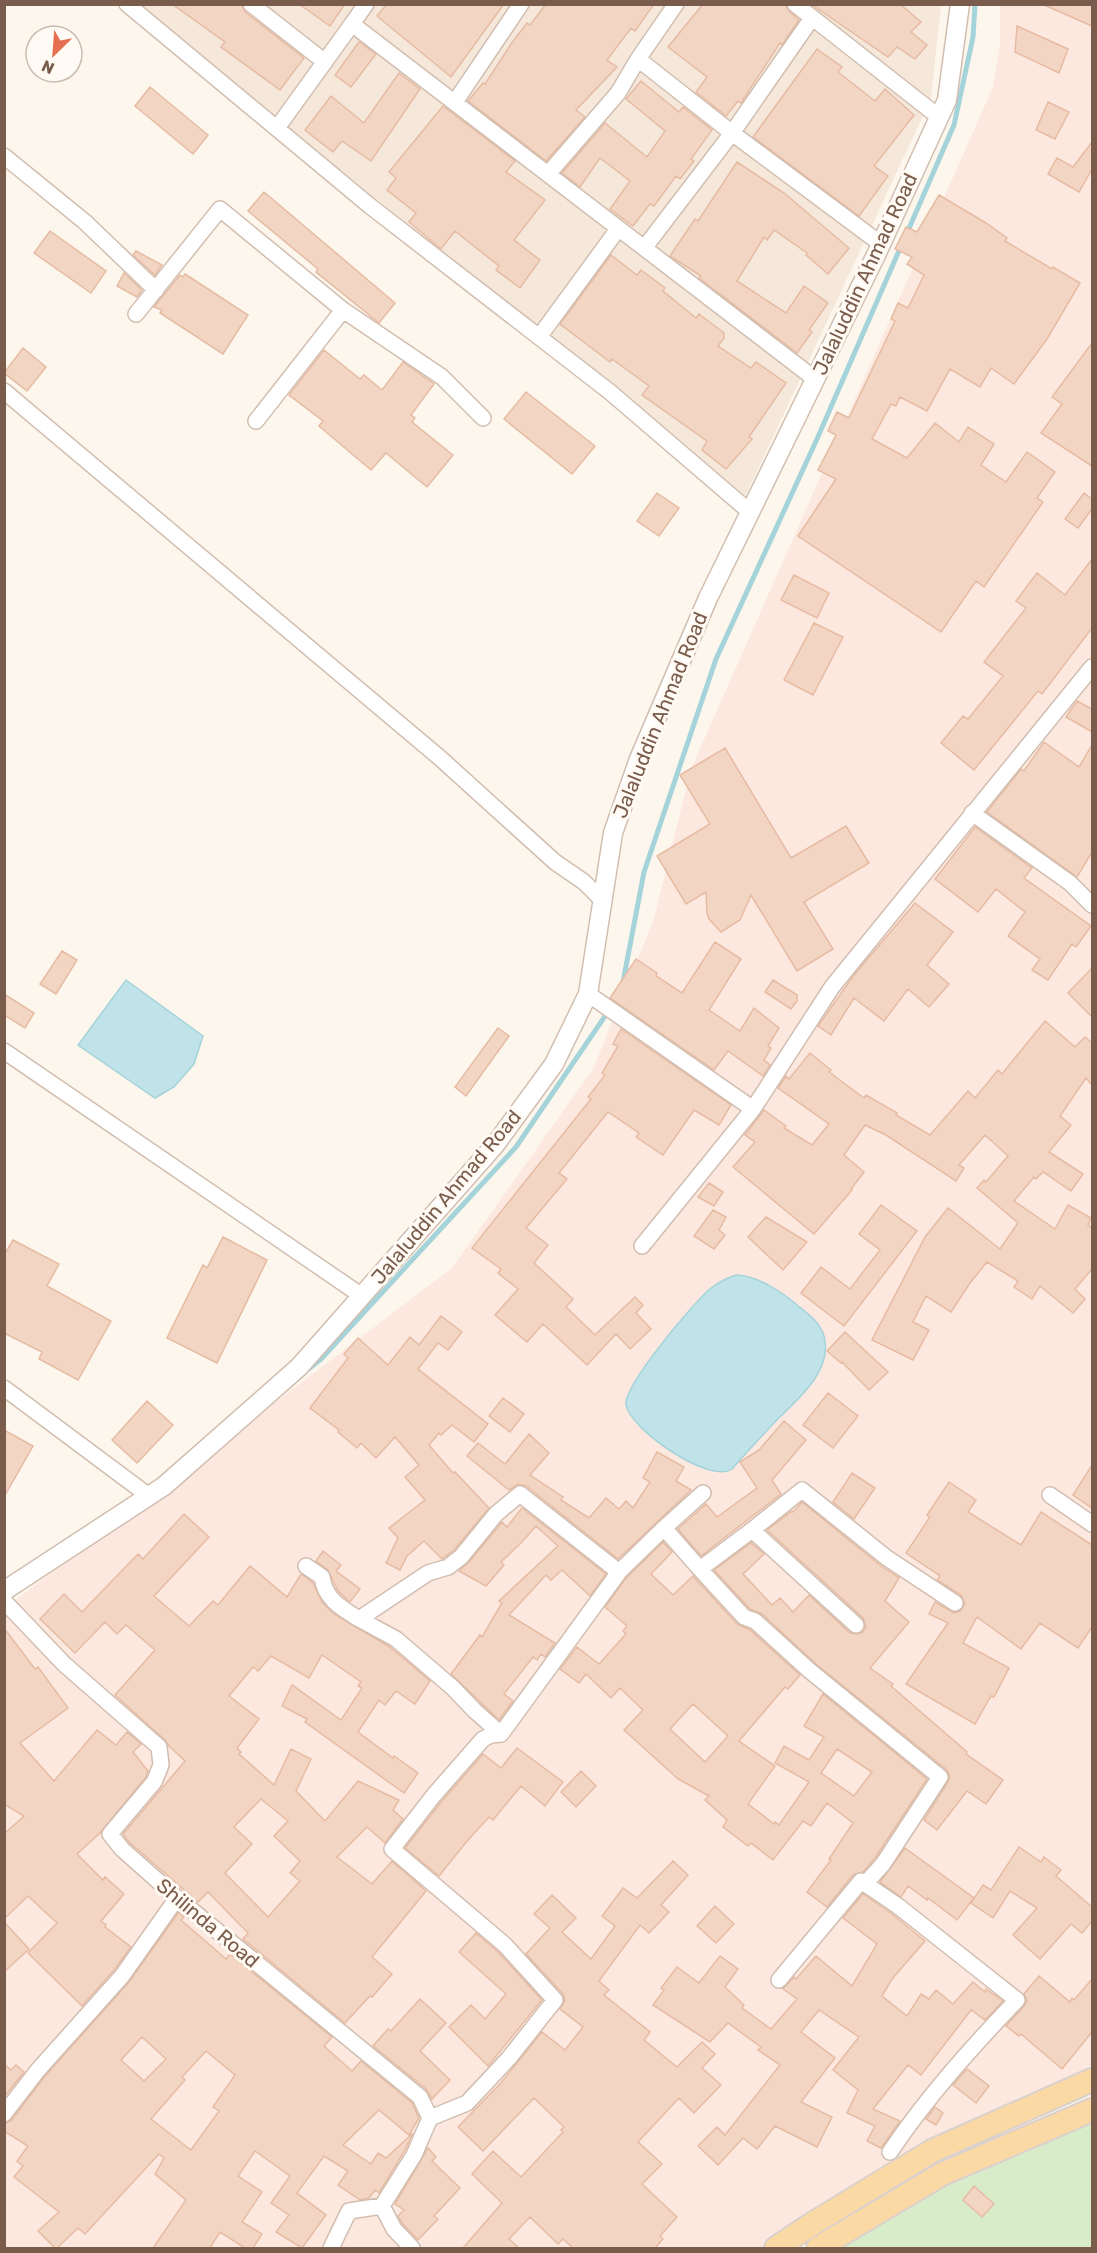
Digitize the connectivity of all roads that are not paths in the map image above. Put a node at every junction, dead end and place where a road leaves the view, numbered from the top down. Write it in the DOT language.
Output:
graph roads {
  1 [pos="127,4"];
  2 [pos="251,4"];
  3 [pos="366,4"];
  4 [pos="521,4"];
  5 [pos="676,4"];
  6 [pos="795,4"];
  7 [pos="960,4"];
  8 [pos="812,18"];
  9 [pos="352,24"];
  10 [pos="638,59"];
  11 [pos="325,62"];
  12 [pos="455,102"];
  13 [pos="939,117"];
  14 [pos="277,128"];
  15 [pos="732,133"];
  16 [pos="4,156"];
  17 [pos="548,174"];
  18 [pos="618,229"];
  19 [pos="881,244"];
  20 [pos="645,247"];
  21 [pos="156,290"];
  22 [pos="343,310"];
  23 [pos="136,314"];
  24 [pos="539,337"];
  25 [pos="815,379"];
  26 [pos="4,391"];
  27 [pos="483,418"];
  28 [pos="256,421"];
  29 [pos="750,512"];
  30 [pos="1092,667"];
  31 [pos="972,813"];
  32 [pos="602,900"];
  33 [pos="1092,905"];
  34 [pos="588,994"];
  35 [pos="4,1051"];
  36 [pos="753,1109"];
  37 [pos="642,1246"];
  38 [pos="362,1296"];
  39 [pos="4,1388"];
  40 [pos="703,1493"];
  41 [pos="1050,1495"];
  42 [pos="149,1496"];
  43 [pos="1092,1524"];
  44 [pos="664,1528"];
  45 [pos="752,1530"];
  46 [pos="306,1566"];
  47 [pos="700,1569"];
  48 [pos="619,1572"];
  49 [pos="4,1591"];
  50 [pos="4,1601"];
  51 [pos="955,1604"];
  52 [pos="359,1618"];
  53 [pos="856,1625"];
  54 [pos="501,1734"];
  55 [pos="865,1884"];
  56 [pos="177,1899"];
  57 [pos="779,1980"];
  58 [pos="1092,2080"];
  59 [pos="1092,2110"];
  60 [pos="4,2114"];
  61 [pos="430,2118"];
  62 [pos="890,2152"];
  63 [pos="382,2206"];
  64 [pos="331,2248"];
  65 [pos="412,2248"];
  66 [pos="776,2248"];
  67 [pos="818,2248"];
  1 -- 14 [label="street"];
  2 -- 11 [label="street"];
  3 -- 9 [label="street"];
  4 -- 12 [label="street"];
  5 -- 10 [label="street"];
  6 -- 8 [label="street"];
  7 -- 13 [label="street, Jalaluddin Ahmad Road"];
  8 -- 13 [label="street"];
  8 -- 15 [label="street"];
  9 -- 11 [label="street"];
  9 -- 12 [label="street"];
  10 -- 15 [label="street"];
  10 -- 17 [label="street"];
  11 -- 14 [label="street"];
  12 -- 17 [label="street"];
  13 -- 19 [label="street, Jalaluddin Ahmad Road"];
  14 -- 24 [label="street"];
  15 -- 19 [label="street"];
  15 -- 20 [label="street"];
  16 -- 21 [label="street"];
  17 -- 18 [label="street"];
  18 -- 20 [label="street"];
  18 -- 24 [label="street"];
  19 -- 25 [label="street, Jalaluddin Ahmad Road"];
  20 -- 25 [label="street"];
  21 -- 22 [label="street"];
  21 -- 23 [label="street"];
  22 -- 27 [label="street"];
  22 -- 28 [label="street"];
  24 -- 29 [label="street"];
  25 -- 29 [label="street, Jalaluddin Ahmad Road"];
  26 -- 32 [label="street"];
  29 -- 32 [label="street, Jalaluddin Ahmad Road"];
  30 -- 31 [label="street"];
  31 -- 33 [label="street"];
  31 -- 36 [label="street"];
  32 -- 34 [label="street, Jalaluddin Ahmad Road"];
  34 -- 36 [label="street"];
  34 -- 38 [label="street, Jalaluddin Ahmad Road"];
  35 -- 38 [label="street"];
  36 -- 37 [label="street"];
  38 -- 42 [label="street, Jalaluddin Ahmad Road"];
  39 -- 42 [label="street"];
  40 -- 44 [label="street"];
  41 -- 43 [label="street"];
  42 -- 49 [label="street, Jalaluddin Ahmad Road"];
  44 -- 47 [label="street"];
  44 -- 48 [label="street"];
  45 -- 47 [label="street"];
  45 -- 51 [label="street"];
  45 -- 53 [label="street"];
  46 -- 52 [label="street"];
  47 -- 55 [label="street"];
  48 -- 52 [label="street"];
  48 -- 54 [label="street"];
  50 -- 56 [label="street, Shilinda Road"];
  52 -- 54 [label="street"];
  54 -- 61 [label="street"];
  55 -- 57 [label="street"];
  55 -- 62 [label="street"];
  56 -- 60 [label="street"];
  56 -- 61 [label="street, Shilinda Road"];
  58 -- 66 [label="main road"];
  59 -- 67 [label="main road"];
  61 -- 63 [label="street"];
  63 -- 64 [label="street"];
  63 -- 65 [label="street"];
}
